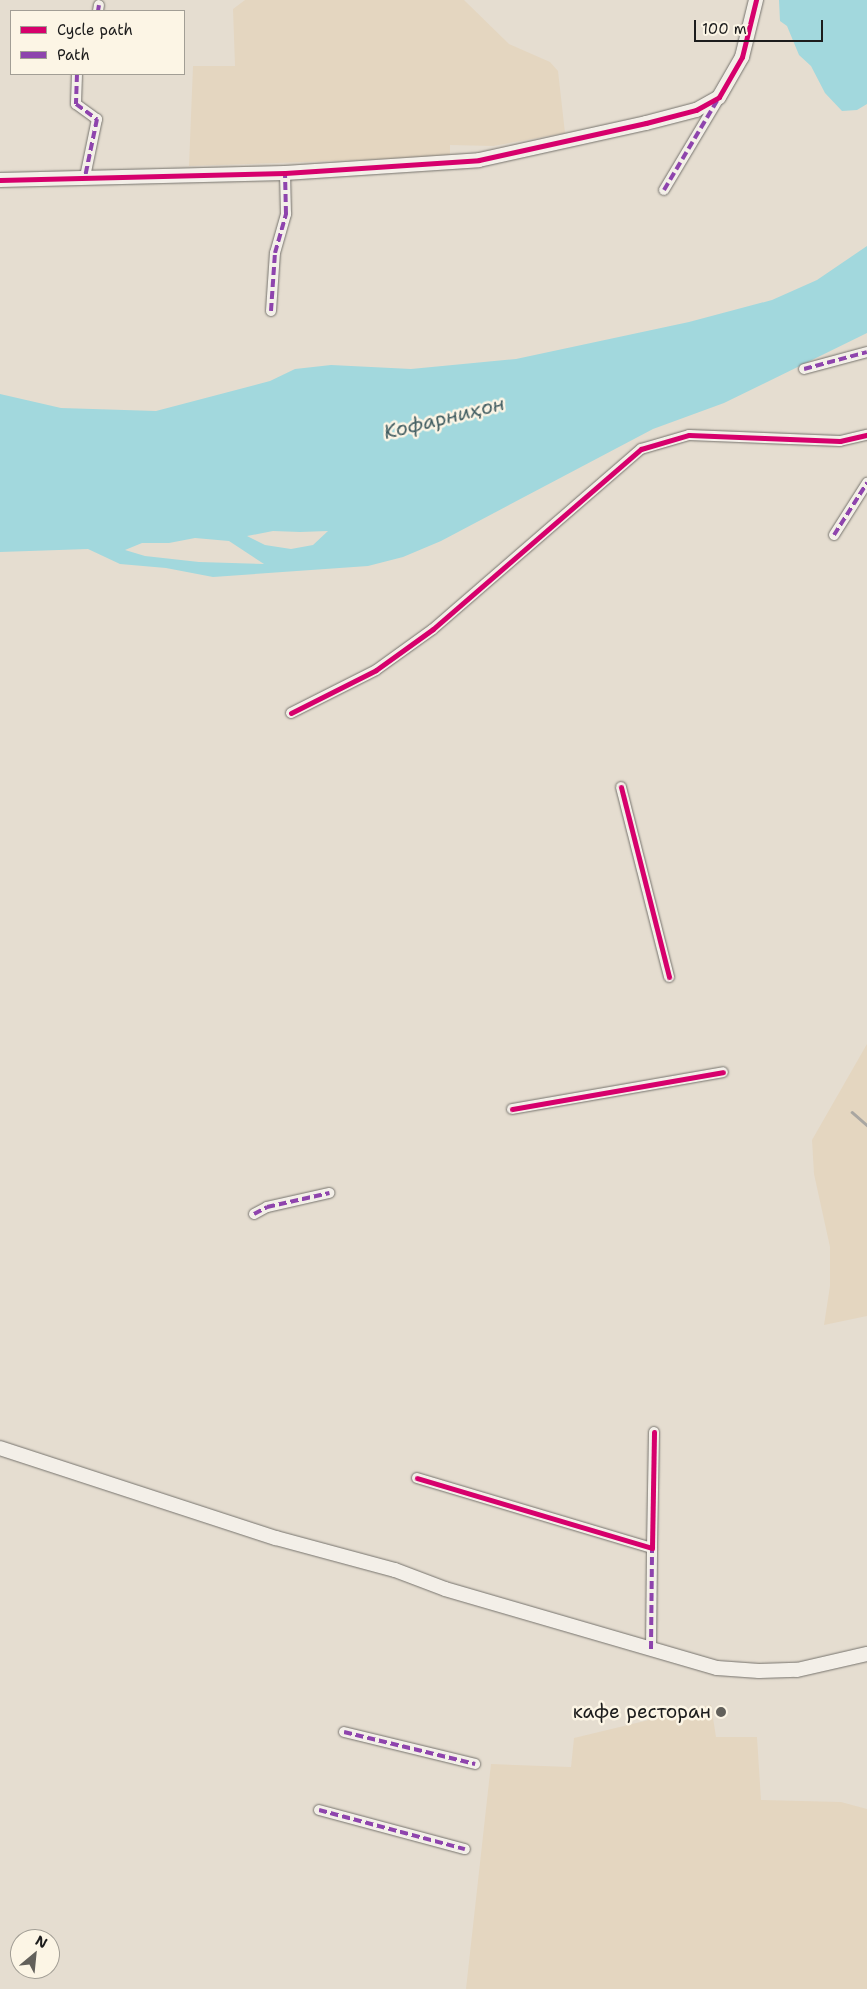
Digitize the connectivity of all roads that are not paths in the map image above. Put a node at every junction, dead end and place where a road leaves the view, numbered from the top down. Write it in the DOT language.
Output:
graph roads {
  1 [pos="756,0"];
  2 [pos="78,75"];
  3 [pos="719,97"];
  4 [pos="285,173"];
  5 [pos="85,177"];
  6 [pos="0,180"];
  7 [pos="664,190"];
  8 [pos="271,311"];
  9 [pos="867,352"];
  10 [pos="804,369"];
  11 [pos="867,435"];
  12 [pos="867,482"];
  13 [pos="834,535"];
  14 [pos="290,713"];
  15 [pos="621,787"];
  16 [pos="668,977"];
  17 [pos="723,1072"];
  18 [pos="512,1109"];
  19 [pos="329,1193"];
  20 [pos="254,1214"];
  21 [pos="654,1432"];
  22 [pos="0,1448"];
  23 [pos="417,1478"];
  24 [pos="652,1548"];
  25 [pos="652,1649"];
  26 [pos="867,1654"];
  27 [pos="344,1732"];
  28 [pos="474,1764"];
  29 [pos="319,1810"];
  30 [pos="465,1849"];
  1 -- 3 [label="main road"];
  2 -- 5 [label="street"];
  3 -- 4 [label="main road"];
  3 -- 7 [label="street"];
  4 -- 5 [label="main road"];
  4 -- 8 [label="street"];
  5 -- 6 [label="main road"];
  9 -- 10 [label="street"];
  11 -- 14 [label="street"];
  12 -- 13 [label="street"];
  15 -- 16 [label="street"];
  17 -- 18 [label="street"];
  19 -- 20 [label="street"];
  21 -- 24 [label="street"];
  22 -- 25 [label="main road"];
  23 -- 24 [label="street"];
  24 -- 25 [label="street"];
  25 -- 26 [label="main road"];
  27 -- 28 [label="street"];
  29 -- 30 [label="street"];
}
